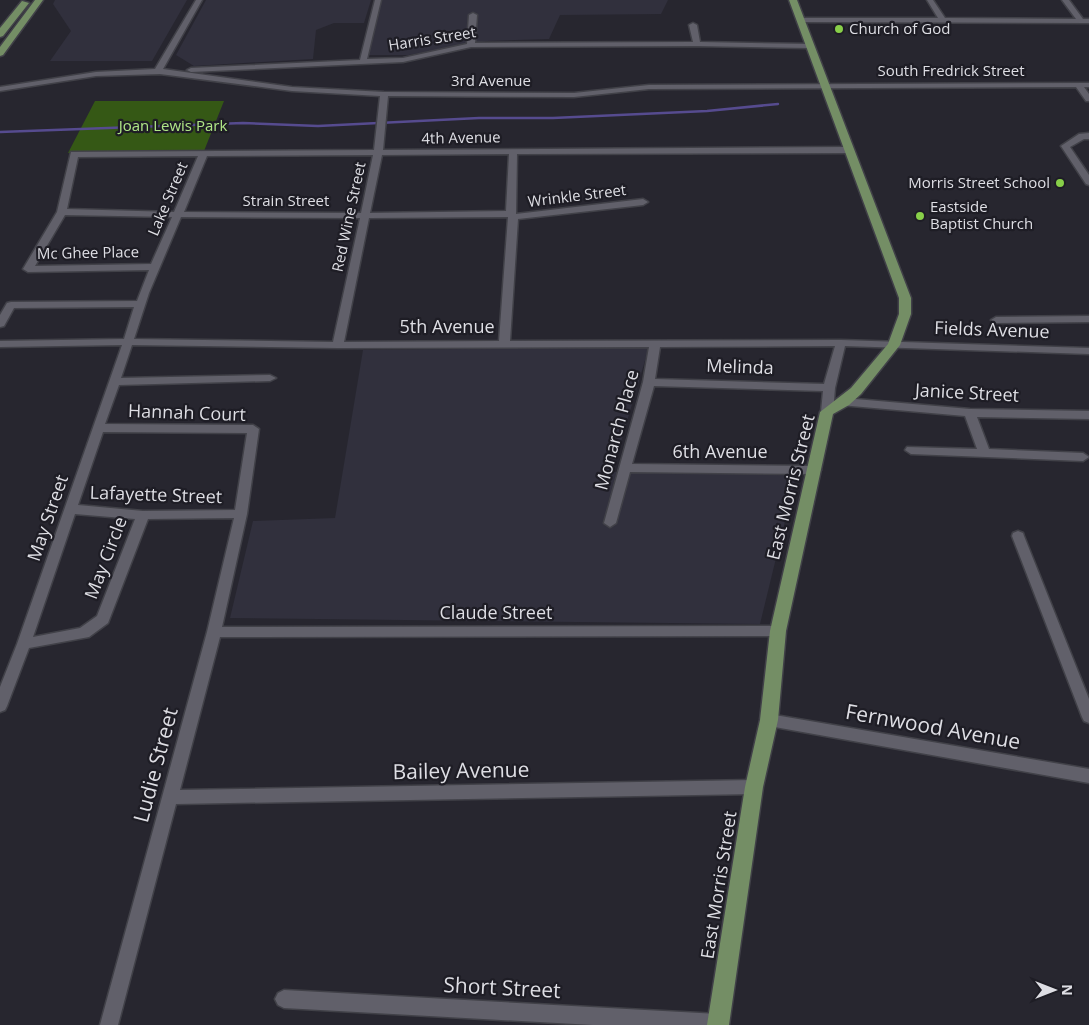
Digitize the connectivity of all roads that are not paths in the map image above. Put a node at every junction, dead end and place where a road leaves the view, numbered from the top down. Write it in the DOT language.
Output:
graph roads {
  1 [pos="27,0"];
  2 [pos="39,0"];
  3 [pos="199,0"];
  4 [pos="378,0"];
  5 [pos="793,0"];
  6 [pos="930,0"];
  7 [pos="1065,0"];
  8 [pos="473,15"];
  9 [pos="801,20"];
  10 [pos="943,21"];
  11 [pos="1085,21"];
  12 [pos="693,25"];
  13 [pos="0,34"];
  14 [pos="696,44"];
  15 [pos="471,45"];
  16 [pos="810,46"];
  17 [pos="0,53"];
  18 [pos="363,62"];
  19 [pos="158,71"];
  20 [pos="1078,84"];
  21 [pos="1089,84"];
  22 [pos="825,86"];
  23 [pos="0,88"];
  24 [pos="384,94"];
  25 [pos="1089,99"];
  26 [pos="1089,136"];
  27 [pos="848,150"];
  28 [pos="513,151"];
  29 [pos="204,153"];
  30 [pos="378,153"];
  31 [pos="74,154"];
  32 [pos="1089,182"];
  33 [pos="644,202"];
  34 [pos="62,212"];
  35 [pos="179,215"];
  36 [pos="512,216"];
  37 [pos="364,217"];
  38 [pos="154,267"];
  39 [pos="139,304"];
  40 [pos="1089,319"];
  41 [pos="996,320"];
  42 [pos="0,324"];
  43 [pos="128,342"];
  44 [pos="841,343"];
  45 [pos="0,344"];
  46 [pos="338,344"];
  47 [pos="504,344"];
  48 [pos="894,344"];
  49 [pos="655,345"];
  50 [pos="1089,351"];
  51 [pos="270,378"];
  52 [pos="113,382"];
  53 [pos="649,382"];
  54 [pos="829,388"];
  55 [pos="844,402"];
  56 [pos="827,412"];
  57 [pos="970,413"];
  58 [pos="1089,415"];
  59 [pos="97,428"];
  60 [pos="911,450"];
  61 [pos="984,452"];
  62 [pos="1084,457"];
  63 [pos="624,468"];
  64 [pos="815,470"];
  65 [pos="69,509"];
  66 [pos="241,514"];
  67 [pos="143,515"];
  68 [pos="610,523"];
  69 [pos="1018,536"];
  70 [pos="778,630"];
  71 [pos="214,632"];
  72 [pos="24,644"];
  73 [pos="0,706"];
  74 [pos="1089,717"];
  75 [pos="770,720"];
  76 [pos="1089,776"];
  77 [pos="754,787"];
  78 [pos="169,797"];
  79 [pos="284,998"];
  80 [pos="718,1024"];
  81 [pos="109,1025"];
  1 -- 13 [label="main road"];
  2 -- 17 [label="main road"];
  3 -- 19 [label="street"];
  4 -- 18 [label="street"];
  5 -- 9 [label="main road, East Morris Street"];
  6 -- 10 [label="street"];
  7 -- 11 [label="street"];
  8 -- 15 [label="street"];
  9 -- 10 [label="street"];
  9 -- 16 [label="main road, East Morris Street"];
  10 -- 11 [label="street"];
  12 -- 14 [label="street"];
  14 -- 15 [label="street, Harris Street"];
  14 -- 16 [label="street, Harris Street"];
  15 -- 18 [label="street, Harris Street"];
  16 -- 22 [label="main road, East Morris Street"];
  18 -- 19 [label="street, Harris Street"];
  19 -- 23 [label="street, Harris Street"];
  19 -- 24 [label="street, 3rd Avenue"];
  20 -- 21 [label="street, South Fredrick Street"];
  20 -- 22 [label="street, South Fredrick Street"];
  20 -- 25 [label="street"];
  22 -- 24 [label="street, 3rd Avenue"];
  22 -- 27 [label="main road, East Morris Street"];
  24 -- 30 [label="street, Red Wine Street"];
  26 -- 32 [label="street"];
  27 -- 28 [label="street, 4th Avenue"];
  27 -- 48 [label="main road, East Morris Street"];
  28 -- 30 [label="street, 4th Avenue"];
  28 -- 36 [label="street"];
  29 -- 30 [label="street, 4th Avenue"];
  29 -- 31 [label="street, 4th Avenue"];
  29 -- 35 [label="street, Lake Street"];
  30 -- 37 [label="street, Red Wine Street"];
  31 -- 34 [label="street, Mc Ghee Place"];
  33 -- 36 [label="street, Wrinkle Street"];
  34 -- 35 [label="street, Strain Street"];
  34 -- 38 [label="street, Mc Ghee Place"];
  35 -- 37 [label="street, Strain Street"];
  35 -- 38 [label="street, Lake Street"];
  36 -- 37 [label="street, Strain Street"];
  36 -- 47 [label="street"];
  37 -- 46 [label="street, Red Wine Street"];
  38 -- 39 [label="street, Lake Street"];
  39 -- 42 [label="street"];
  39 -- 43 [label="street, Lake Street"];
  40 -- 41 [label="street"];
  43 -- 45 [label="street, 5th Avenue"];
  43 -- 46 [label="street, 5th Avenue"];
  43 -- 52 [label="street, May Street"];
  44 -- 48 [label="street, 5th Avenue"];
  44 -- 49 [label="street, 5th Avenue"];
  44 -- 54 [label="street"];
  46 -- 47 [label="street, 5th Avenue"];
  47 -- 49 [label="street, 5th Avenue"];
  48 -- 50 [label="street, Fields Avenue"];
  48 -- 55 [label="main road, East Morris Street"];
  49 -- 53 [label="street, Monarch Place"];
  51 -- 52 [label="street"];
  52 -- 59 [label="street, May Street"];
  53 -- 54 [label="street, Melinda"];
  53 -- 63 [label="street, Monarch Place"];
  54 -- 56 [label="street"];
  55 -- 56 [label="main road, East Morris Street"];
  55 -- 57 [label="street, Janice Street"];
  56 -- 64 [label="main road, East Morris Street"];
  57 -- 58 [label="street, Janice Street"];
  57 -- 61 [label="street"];
  59 -- 65 [label="street, May Street"];
  59 -- 66 [label="street, Hannah Court"];
  60 -- 61 [label="street"];
  61 -- 62 [label="street"];
  63 -- 64 [label="street, 6th Avenue"];
  63 -- 68 [label="street, Monarch Place"];
  64 -- 70 [label="main road, East Morris Street"];
  65 -- 67 [label="street, Lafayette Street"];
  65 -- 72 [label="street, May Street"];
  66 -- 67 [label="street, Lafayette Street"];
  66 -- 71 [label="street, Ludie Street"];
  67 -- 72 [label="street, May Circle"];
  69 -- 74 [label="street"];
  70 -- 71 [label="street, Claude Street"];
  70 -- 75 [label="main road, East Morris Street"];
  71 -- 78 [label="street, Ludie Street"];
  72 -- 73 [label="street, May Street"];
  75 -- 76 [label="street, Fernwood Avenue"];
  75 -- 77 [label="main road, East Morris Street"];
  77 -- 78 [label="street, Bailey Avenue"];
  77 -- 80 [label="main road, East Morris Street"];
  78 -- 81 [label="street, Ludie Street"];
  79 -- 80 [label="street, Short Street"];
}
